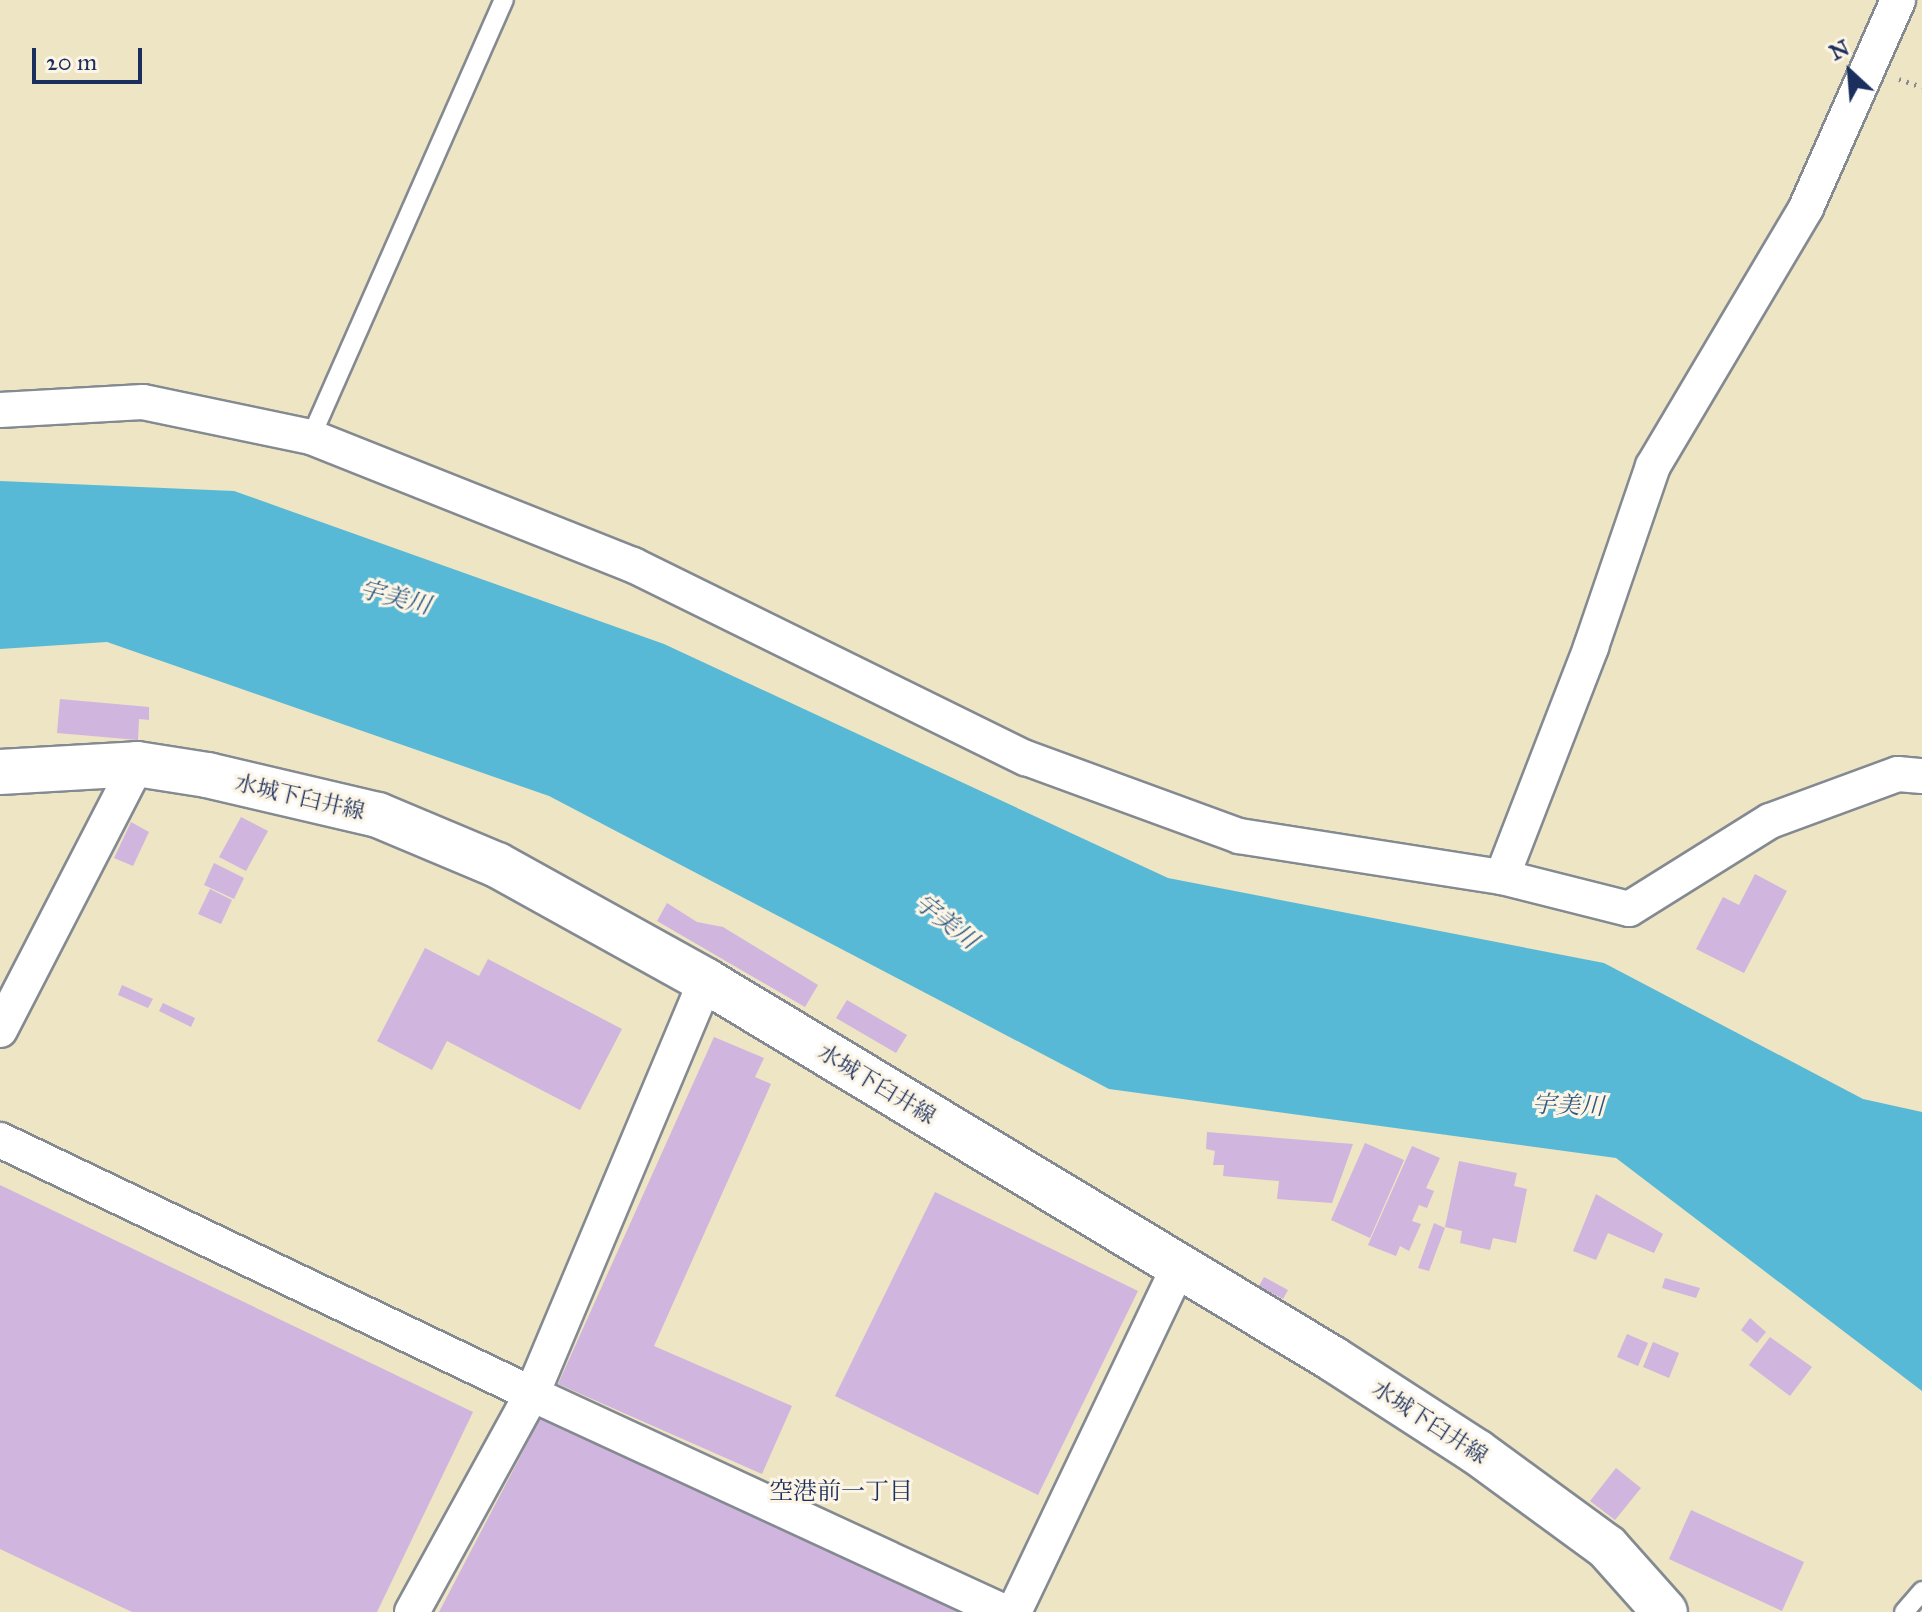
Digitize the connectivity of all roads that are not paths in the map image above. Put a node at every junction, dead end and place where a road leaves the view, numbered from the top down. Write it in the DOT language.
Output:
graph roads {
  1 [pos="504,0"];
  2 [pos="1898,0"];
  3 [pos="0,410"];
  4 [pos="311,437"];
  5 [pos="137,764"];
  6 [pos="0,772"];
  7 [pos="1922,776"];
  8 [pos="1502,877"];
  9 [pos="706,981"];
  10 [pos="0,1030"];
  11 [pos="0,1140"];
  12 [pos="1179,1266"];
  13 [pos="532,1394"];
  14 [pos="1922,1591"];
  15 [pos="412,1612"];
  16 [pos="1004,1612"];
  17 [pos="1014,1612"];
  18 [pos="1665,1612"];
  19 [pos="1904,1612"];
  1 -- 4 [label="lane"];
  2 -- 8 [label="street"];
  3 -- 4 [label="street"];
  4 -- 8 [label="street"];
  5 -- 6 [label="main road, 水城下臼井線"];
  5 -- 9 [label="main road, 水城下臼井線"];
  5 -- 10 [label="street"];
  7 -- 8 [label="street"];
  9 -- 12 [label="main road, 水城下臼井線"];
  9 -- 13 [label="street"];
  11 -- 13 [label="street"];
  12 -- 17 [label="street"];
  12 -- 18 [label="main road, 水城下臼井線"];
  13 -- 15 [label="street"];
  13 -- 16 [label="street"];
  14 -- 19 [label="lane"];
}
